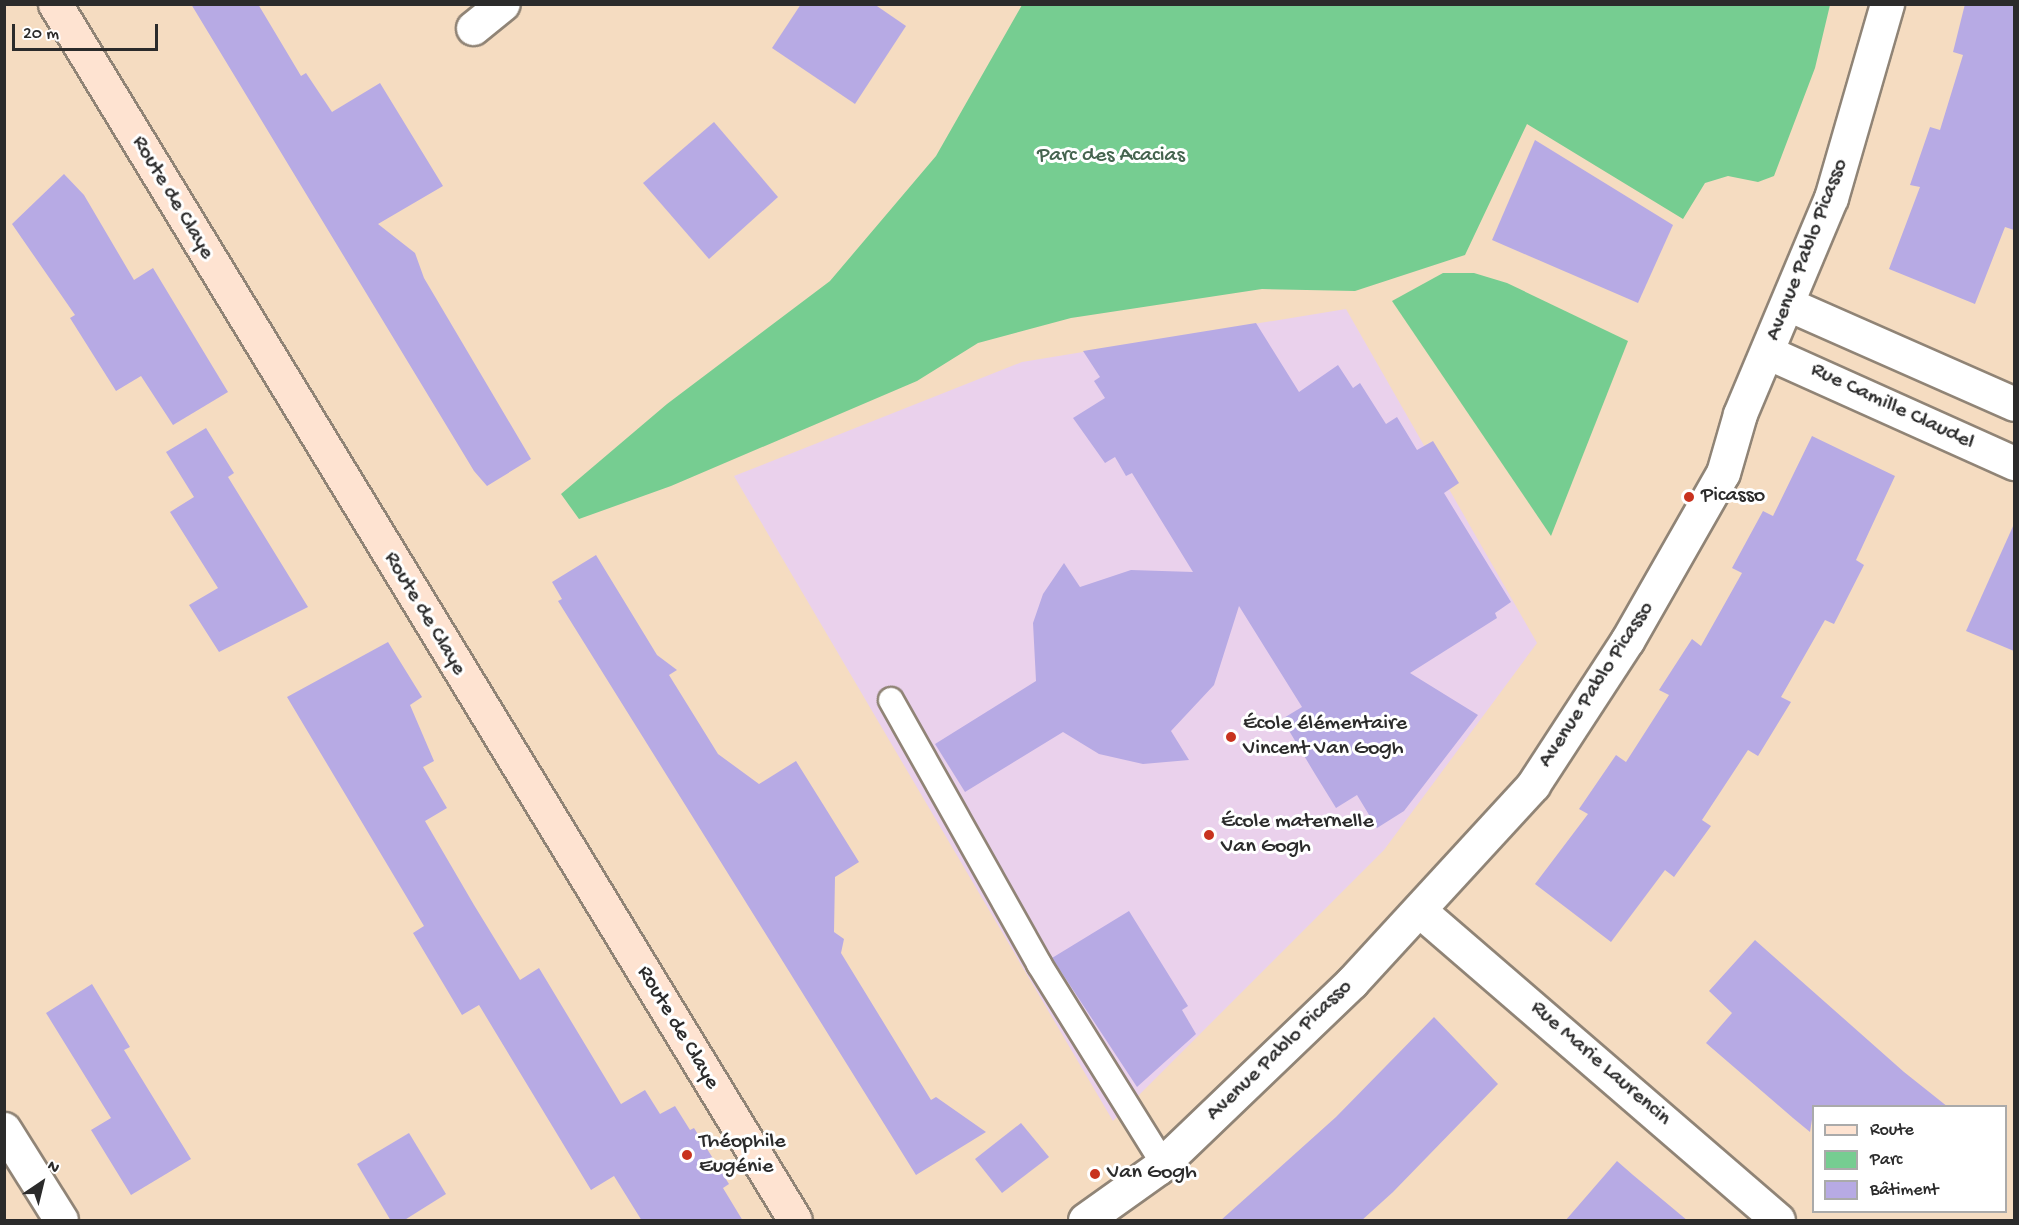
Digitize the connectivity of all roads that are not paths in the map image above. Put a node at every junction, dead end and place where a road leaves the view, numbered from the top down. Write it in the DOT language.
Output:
graph roads {
  1 [pos="55,4"];
  2 [pos="503,4"];
  3 [pos="1887,4"];
  4 [pos="473,28"];
  5 [pos="1790,305"];
  6 [pos="1770,353"];
  7 [pos="2014,404"];
  8 [pos="2014,463"];
  9 [pos="891,700"];
  10 [pos="1419,910"];
  11 [pos="4,1129"];
  12 [pos="1163,1163"];
  13 [pos="61,1221"];
  14 [pos="795,1221"];
  15 [pos="1085,1221"];
  16 [pos="1778,1221"];
  1 -- 14 [label="main road, Route de Claye"];
  2 -- 4 [label="street"];
  3 -- 5 [label="street, Avenue Pablo Picasso"];
  5 -- 6 [label="street, Avenue Pablo Picasso"];
  5 -- 7 [label="street"];
  6 -- 8 [label="street, Rue Camille Claudel"];
  6 -- 10 [label="street, Avenue Pablo Picasso"];
  9 -- 12 [label="lane"];
  10 -- 12 [label="street, Avenue Pablo Picasso"];
  10 -- 16 [label="street, Rue Marie Laurencin"];
  11 -- 13 [label="street"];
  12 -- 15 [label="street, Avenue Pablo Picasso"];
}
